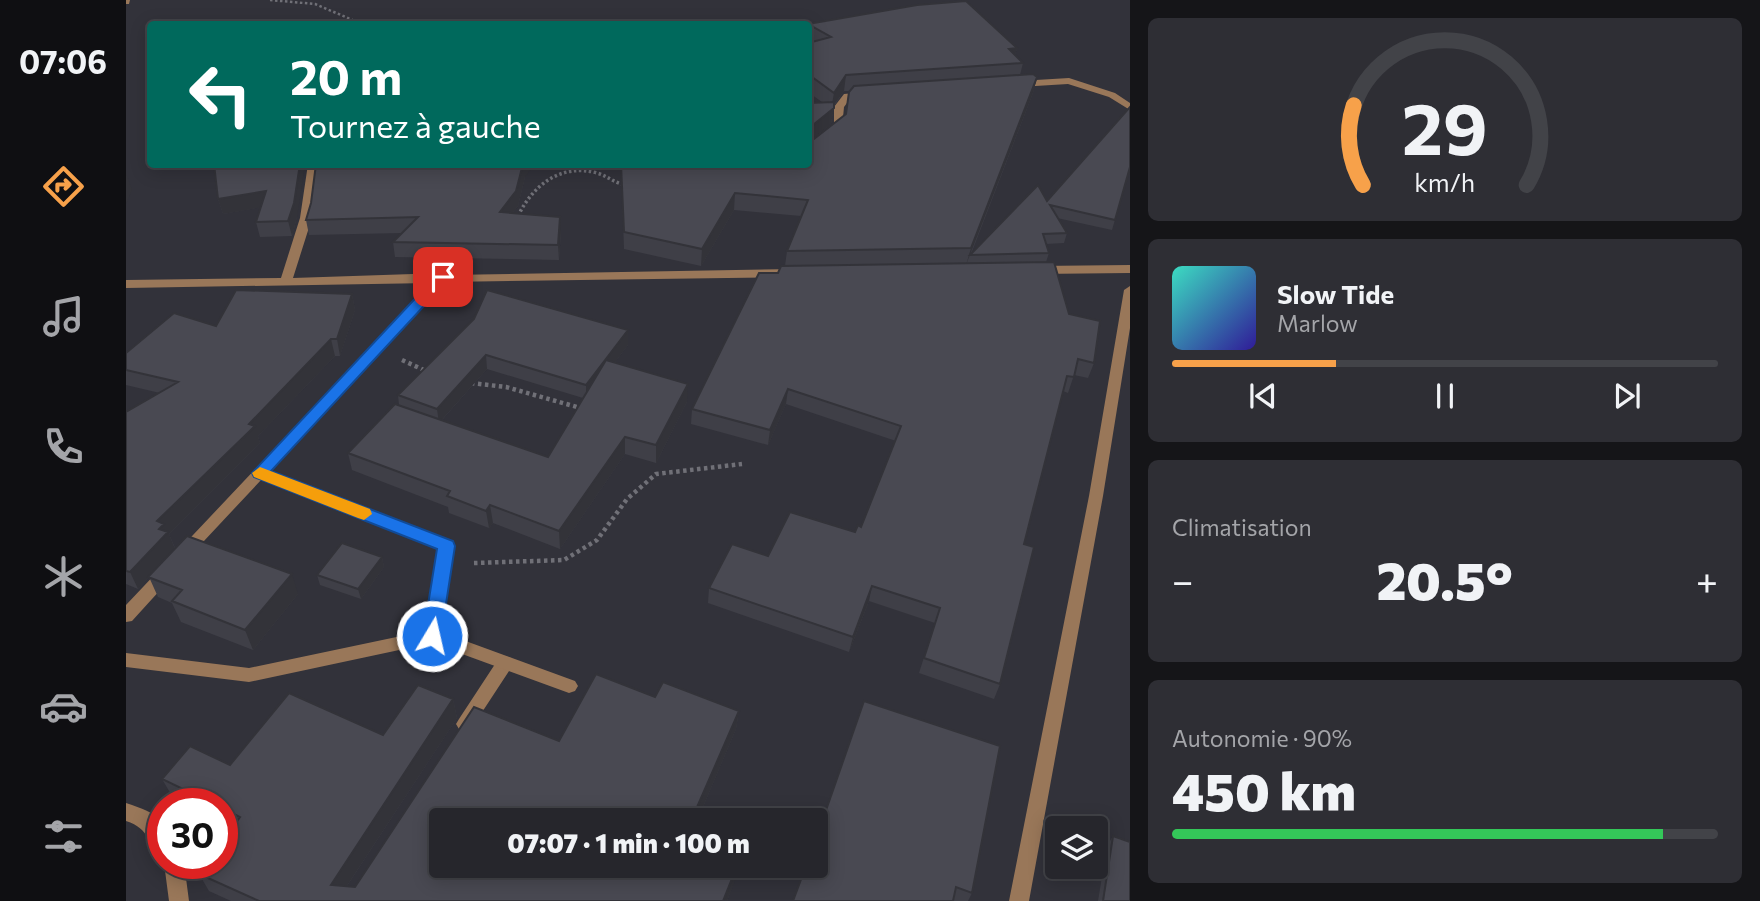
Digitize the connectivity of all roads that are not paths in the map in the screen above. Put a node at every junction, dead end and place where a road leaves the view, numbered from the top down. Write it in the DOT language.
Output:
graph roads {
  1 [pos="1013,84"];
  2 [pos="875,94"];
  3 [pos="1130,107"];
  4 [pos="812,150"];
  5 [pos="312,168"];
  6 [pos="1130,269"];
  7 [pos="1020,270"];
  8 [pos="813,272"];
  9 [pos="443,277"];
  10 [pos="286,280"];
  11 [pos="126,284"];
  12 [pos="1130,290"];
  13 [pos="260,473"];
  14 [pos="126,616"];
  15 [pos="432,636"];
  16 [pos="126,660"];
  17 [pos="505,663"];
  18 [pos="569,686"];
  19 [pos="453,742"];
  20 [pos="126,812"];
  21 [pos="147,819"];
  22 [pos="176,879"];
  23 [pos="179,901"];
  24 [pos="1019,901"];
  1 -- 3 [label="street"];
  2 -- 4 [label="street"];
  5 -- 10 [label="street"];
  6 -- 7 [label="street"];
  8 -- 9 [label="street"];
  9 -- 10 [label="street"];
  9 -- 13 [label="street"];
  10 -- 11 [label="street"];
  12 -- 24 [label="street"];
  13 -- 14 [label="street"];
  13 -- 15 [label="street"];
  15 -- 16 [label="street"];
  15 -- 17 [label="street"];
  17 -- 18 [label="street"];
  17 -- 19 [label="street"];
  20 -- 21 [label="street"];
  22 -- 23 [label="street"];
}
